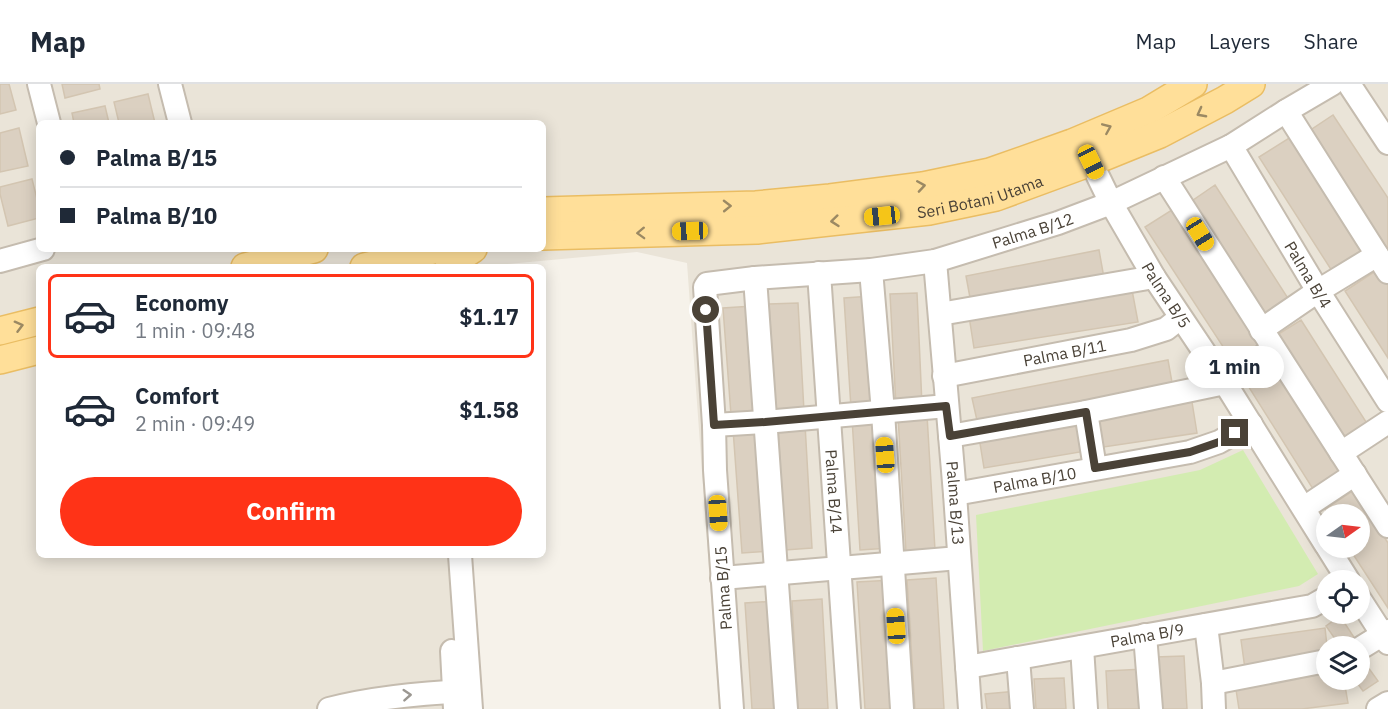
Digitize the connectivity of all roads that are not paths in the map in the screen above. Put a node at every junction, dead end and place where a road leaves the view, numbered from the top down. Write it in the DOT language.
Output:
graph roads {
  1 [pos="39,84"];
  2 [pos="170,84"];
  3 [pos="1193,84"];
  4 [pos="1251,84"];
  5 [pos="1332,84"];
  6 [pos="1349,84"];
  7 [pos="1286,111"];
  8 [pos="47,120"];
  9 [pos="179,120"];
  10 [pos="1388,142"];
  11 [pos="1231,146"];
  12 [pos="1091,162"];
  13 [pos="1164,177"];
  14 [pos="1111,203"];
  15 [pos="546,211"];
  16 [pos="546,236"];
  17 [pos="36,251"];
  18 [pos="302,252"];
  19 [pos="468,252"];
  20 [pos="435,257"];
  21 [pos="0,261"];
  22 [pos="935,261"];
  23 [pos="1383,263"];
  24 [pos="256,264"];
  25 [pos="391,264"];
  26 [pos="871,270"];
  27 [pos="819,273"];
  28 [pos="1154,277"];
  29 [pos="755,278"];
  30 [pos="705,287"];
  31 [pos="1318,291"];
  32 [pos="940,315"];
  33 [pos="1180,318"];
  34 [pos="36,322"];
  35 [pos="0,331"];
  36 [pos="1267,339"];
  37 [pos="36,351"];
  38 [pos="0,360"];
  39 [pos="944,376"];
  40 [pos="1225,383"];
  41 [pos="1388,401"];
  42 [pos="946,406"];
  43 [pos="883,412"];
  44 [pos="1086,412"];
  45 [pos="829,416"];
  46 [pos="765,422"];
  47 [pos="1388,423"];
  48 [pos="1251,424"];
  49 [pos="714,425"];
  50 [pos="950,436"];
  51 [pos="1341,453"];
  52 [pos="1095,468"];
  53 [pos="1355,474"];
  54 [pos="1380,493"];
  55 [pos="955,494"];
  56 [pos="1304,508"];
  57 [pos="1388,526"];
  58 [pos="1316,528"];
  59 [pos="444,558"];
  60 [pos="460,558"];
  61 [pos="959,558"];
  62 [pos="892,564"];
  63 [pos="840,568"];
  64 [pos="776,574"];
  65 [pos="722,578"];
  66 [pos="1316,604"];
  67 [pos="1370,613"];
  68 [pos="1206,625"];
  69 [pos="1145,635"];
  70 [pos="1386,636"];
  71 [pos="1370,644"];
  72 [pos="1082,647"];
  73 [pos="1018,658"];
  74 [pos="1316,664"];
  75 [pos="967,667"];
  76 [pos="1213,683"];
  77 [pos="462,700"];
  78 [pos="1388,702"];
  79 [pos="328,709"];
  80 [pos="732,709"];
  81 [pos="786,709"];
  82 [pos="849,709"];
  83 [pos="902,709"];
  84 [pos="970,709"];
  85 [pos="1022,709"];
  86 [pos="1086,709"];
  87 [pos="1151,709"];
  88 [pos="1214,709"];
  89 [pos="1378,709"];
  1 -- 8 [label="street"];
  2 -- 9 [label="street"];
  15 -- 3 [label="main road, Seri Botani Utama, one-way"];
  4 -- 12 [label="main road, Seri Botani Utama, one-way"];
  5 -- 7 [label="street, Palma B/12"];
  6 -- 10 [label="street"];
  7 -- 11 [label="street, Palma B/12"];
  7 -- 23 [label="street"];
  11 -- 13 [label="street, Palma B/12"];
  11 -- 31 [label="street, Palma B/4"];
  12 -- 14 [label="street, Palma B/5"];
  12 -- 16 [label="main road, Seri Botani Utama, one-way"];
  13 -- 14 [label="street, Palma B/12"];
  13 -- 36 [label="street"];
  14 -- 22 [label="street, Palma B/12"];
  14 -- 28 [label="street, Palma B/5"];
  17 -- 21 [label="street"];
  18 -- 24 [label="main road"];
  19 -- 20 [label="main road"];
  20 -- 25 [label="main road"];
  22 -- 26 [label="street, Palma B/12"];
  22 -- 32 [label="street, Palma B/13"];
  23 -- 31 [label="street"];
  26 -- 27 [label="street, Palma B/12"];
  26 -- 43 [label="street"];
  27 -- 29 [label="street, Palma B/12"];
  27 -- 45 [label="street, Palma B/14"];
  28 -- 32 [label="street"];
  28 -- 33 [label="street, Palma B/5"];
  29 -- 30 [label="street, Palma B/12"];
  29 -- 46 [label="street"];
  30 -- 49 [label="street, Palma B/15"];
  31 -- 36 [label="street"];
  31 -- 41 [label="street, Palma B/4"];
  32 -- 39 [label="street, Palma B/13"];
  33 -- 39 [label="street, Palma B/11"];
  33 -- 40 [label="street, Palma B/5"];
  35 -- 34 [label="main road, one-way"];
  36 -- 40 [label="street"];
  36 -- 51 [label="street"];
  37 -- 38 [label="main road"];
  39 -- 42 [label="street, Palma B/13"];
  40 -- 44 [label="street"];
  40 -- 48 [label="street, Palma B/5"];
  42 -- 43 [label="street"];
  42 -- 50 [label="street, Palma B/13"];
  43 -- 45 [label="street"];
  43 -- 62 [label="street"];
  44 -- 50 [label="street"];
  44 -- 52 [label="street"];
  45 -- 46 [label="street"];
  45 -- 63 [label="street, Palma B/14"];
  46 -- 49 [label="street"];
  46 -- 64 [label="street"];
  47 -- 51 [label="street"];
  48 -- 52 [label="street, Palma B/10"];
  48 -- 56 [label="street, Palma B/5"];
  49 -- 65 [label="street, Palma B/15"];
  50 -- 55 [label="street, Palma B/13"];
  51 -- 53 [label="street"];
  52 -- 55 [label="street, Palma B/10"];
  53 -- 54 [label="street"];
  53 -- 56 [label="street"];
  54 -- 57 [label="street"];
  55 -- 61 [label="street, Palma B/13"];
  56 -- 58 [label="street, Palma B/5"];
  59 -- 77 [label="street"];
  60 -- 77 [label="street"];
  61 -- 62 [label="street"];
  61 -- 75 [label="street, Palma B/13"];
  62 -- 63 [label="street"];
  62 -- 83 [label="street"];
  63 -- 64 [label="street"];
  63 -- 82 [label="street, Palma B/14"];
  64 -- 65 [label="street"];
  64 -- 81 [label="street"];
  65 -- 80 [label="street, Palma B/15"];
  66 -- 68 [label="street, Palma B/9"];
  67 -- 70 [label="street"];
  68 -- 69 [label="street, Palma B/9"];
  68 -- 76 [label="street"];
  69 -- 72 [label="street, Palma B/9"];
  69 -- 87 [label="street"];
  70 -- 71 [label="street"];
  72 -- 73 [label="street, Palma B/9"];
  72 -- 86 [label="street"];
  73 -- 75 [label="street, Palma B/9"];
  73 -- 85 [label="street"];
  74 -- 76 [label="street"];
  75 -- 84 [label="street, Palma B/13"];
  76 -- 88 [label="street"];
  79 -- 77 [label="street, one-way"];
  78 -- 89 [label="street"];
}
